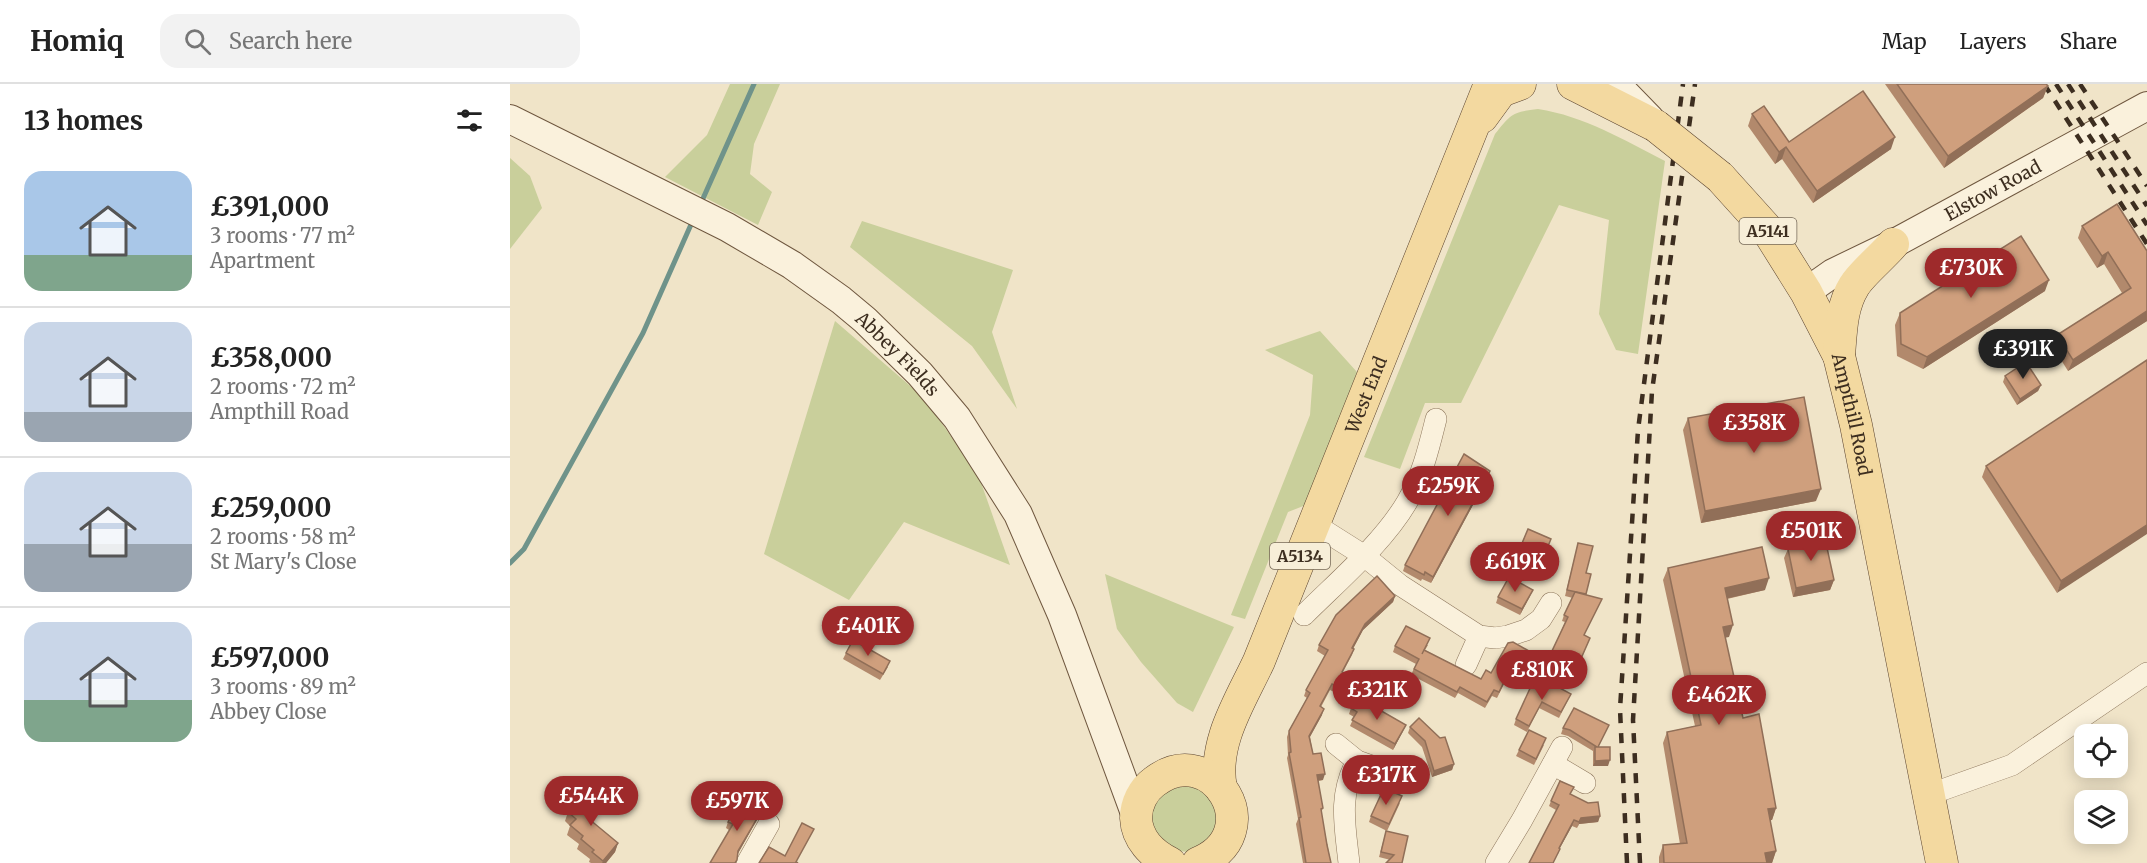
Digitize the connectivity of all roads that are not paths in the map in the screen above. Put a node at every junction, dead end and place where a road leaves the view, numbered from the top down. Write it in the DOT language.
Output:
graph roads {
  1 [pos="1472,84"];
  2 [pos="1490,84"];
  3 [pos="1520,84"];
  4 [pos="1548,84"];
  5 [pos="1573,84"];
  6 [pos="1610,90"];
  7 [pos="2147,106"];
  8 [pos="510,119"];
  9 [pos="1468,137"];
  10 [pos="1893,244"];
  11 [pos="1806,292"];
  12 [pos="1839,356"];
  13 [pos="1436,419"];
  14 [pos="1312,526"];
  15 [pos="1363,555"];
  16 [pos="1551,603"];
  17 [pos="1304,615"];
  18 [pos="1479,636"];
  19 [pos="1466,664"];
  20 [pos="2147,673"];
  21 [pos="1237,705"];
  22 [pos="1336,744"];
  23 [pos="1111,750"];
  24 [pos="1357,761"];
  25 [pos="1166,775"];
  26 [pos="1397,775"];
  27 [pos="1584,783"];
  28 [pos="1221,788"];
  29 [pos="1928,795"];
  30 [pos="769,824"];
  31 [pos="1231,831"];
  32 [pos="1138,838"];
  33 [pos="747,863"];
  34 [pos="1170,863"];
  35 [pos="1198,863"];
  36 [pos="1237,863"];
  37 [pos="1348,863"];
  38 [pos="1496,863"];
  39 [pos="1942,863"];
  1 -- 9 [label="main road"];
  2 -- 9 [label="main road, West End / A5134"];
  3 -- 9 [label="main road"];
  4 -- 6 [label="main road"];
  5 -- 6 [label="main road"];
  6 -- 11 [label="main road, Ampthill Road / A5141, bridge"];
  7 -- 10 [label="street, Elstow Road"];
  8 -- 23 [label="street, Abbey Fields"];
  9 -- 14 [label="main road, West End / A5134"];
  10 -- 11 [label="street, Elstow Road"];
  10 -- 12 [label="main road"];
  11 -- 12 [label="main road, Ampthill Road / A5141"];
  12 -- 29 [label="main road, Ampthill Road / A5141"];
  13 -- 15 [label="street"];
  14 -- 15 [label="street"];
  14 -- 21 [label="main road, West End / A5134"];
  15 -- 17 [label="street"];
  15 -- 18 [label="street"];
  16 -- 18 [label="street"];
  18 -- 19 [label="street"];
  20 -- 29 [label="street"];
  21 -- 25 [label="main road, West End / A5134"];
  21 -- 28 [label="main road, West End / A5134"];
  22 -- 24 [label="street"];
  23 -- 25 [label="street"];
  23 -- 32 [label="street, Abbey Fields"];
  24 -- 26 [label="street"];
  24 -- 37 [label="street"];
  25 -- 28 [label="main road"];
  25 -- 32 [label="main road, A5134"];
  27 -- 38 [label="street"];
  28 -- 31 [label="main road, A5134"];
  29 -- 39 [label="main road, Ampthill Road / A5141"];
  30 -- 33 [label="street"];
  31 -- 35 [label="main road"];
  31 -- 36 [label="main road, A5134"];
  32 -- 34 [label="main road"];
}
